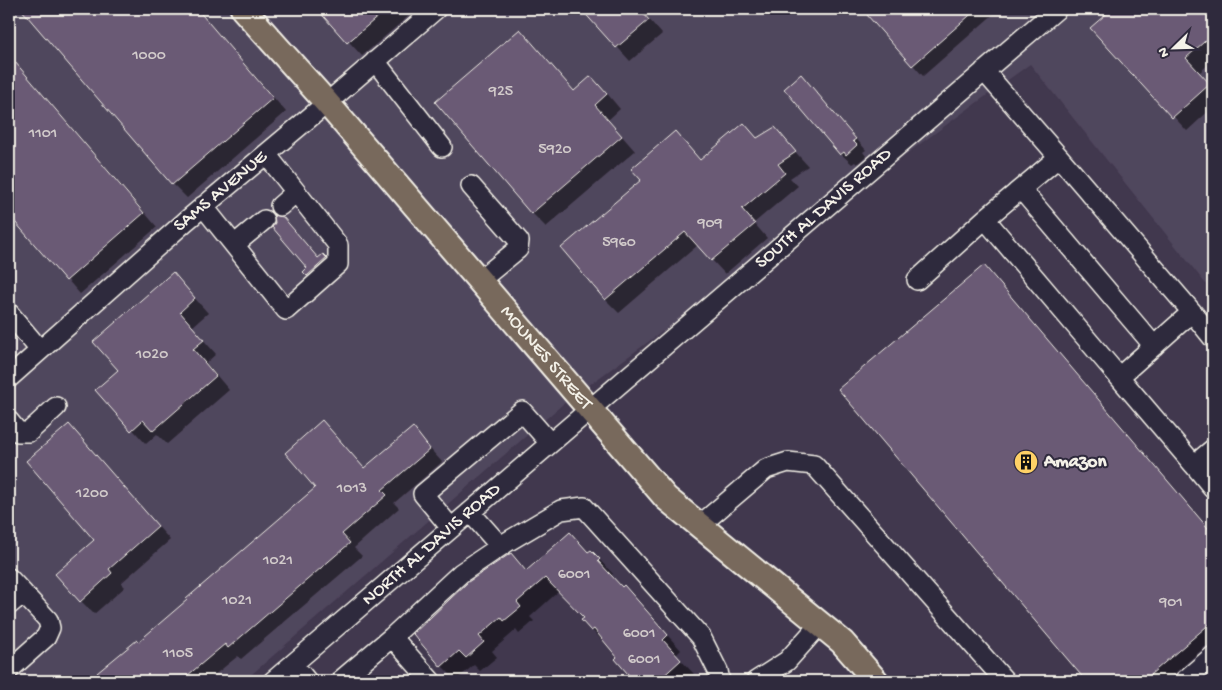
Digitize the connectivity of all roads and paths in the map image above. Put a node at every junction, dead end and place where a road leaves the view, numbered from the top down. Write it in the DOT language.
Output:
graph roads {
  1 [pos="243,9"];
  2 [pos="436,9"];
  3 [pos="1057,9"];
  4 [pos="375,61"];
  5 [pos="984,71"];
  6 [pos="327,103"];
  7 [pos="442,147"];
  8 [pos="266,154"];
  9 [pos="1059,156"];
  10 [pos="472,186"];
  11 [pos="296,192"];
  12 [pos="1016,193"];
  13 [pos="203,206"];
  14 [pos="280,206"];
  15 [pos="985,219"];
  16 [pos="264,220"];
  17 [pos="234,245"];
  18 [pos="917,280"];
  19 [pos="479,281"];
  20 [pos="1192,312"];
  21 [pos="9,313"];
  22 [pos="1213,338"];
  23 [pos="1154,346"];
  24 [pos="40,350"];
  25 [pos="1119,376"];
  26 [pos="9,378"];
  27 [pos="56,407"];
  28 [pos="590,409"];
  29 [pos="9,421"];
  30 [pos="550,443"];
  31 [pos="1213,448"];
  32 [pos="1194,466"];
  33 [pos="1213,488"];
  34 [pos="470,512"];
  35 [pos="700,525"];
  36 [pos="451,528"];
  37 [pos="500,546"];
  38 [pos="9,578"];
  39 [pos="16,599"];
  40 [pos="820,624"];
  41 [pos="392,637"];
  42 [pos="1213,656"];
  43 [pos="293,664"];
  44 [pos="9,670"];
  45 [pos="273,681"];
  46 [pos="307,681"];
  47 [pos="340,681"];
  48 [pos="431,681"];
  49 [pos="720,681"];
  50 [pos="756,681"];
  51 [pos="876,681"];
  52 [pos="1005,681"];
  53 [pos="1184,681"];
  1 -- 6 [label="main road, MOUNES STREET"];
  2 -- 4 [label="street, SAMS AVENUE"];
  3 -- 5 [label="street, SOUTH AL DAVIS ROAD"];
  4 -- 6 [label="street, SAMS AVENUE"];
  4 -- 7 [label="street"];
  5 -- 9 [label="street"];
  5 -- 28 [label="street, SOUTH AL DAVIS ROAD"];
  6 -- 8 [label="street, SAMS AVENUE"];
  6 -- 19 [label="main road, MOUNES STREET"];
  8 -- 11 [label="street"];
  8 -- 13 [label="street, SAMS AVENUE"];
  9 -- 12 [label="street"];
  9 -- 20 [label="street"];
  10 -- 19 [label="street"];
  11 -- 14 [label="street"];
  11 -- 17 [label="street"];
  12 -- 15 [label="street"];
  12 -- 23 [label="street"];
  13 -- 17 [label="street"];
  13 -- 24 [label="street, SAMS AVENUE"];
  15 -- 18 [label="street"];
  15 -- 25 [label="street"];
  16 -- 17 [label="street"];
  19 -- 28 [label="main road, MOUNES STREET"];
  20 -- 22 [label="street"];
  20 -- 23 [label="street"];
  21 -- 24 [label="street"];
  23 -- 25 [label="street"];
  24 -- 26 [label="street, SAMS AVENUE"];
  25 -- 32 [label="street"];
  27 -- 29 [label="street"];
  28 -- 30 [label="street, NORTH AL DAVIS ROAD"];
  28 -- 35 [label="main road, MOUNES STREET"];
  30 -- 34 [label="street, NORTH AL DAVIS ROAD"];
  30 -- 36 [label="street"];
  31 -- 32 [label="street"];
  32 -- 33 [label="street"];
  34 -- 36 [label="street, NORTH AL DAVIS ROAD"];
  34 -- 37 [label="street"];
  35 -- 40 [label="main road, MOUNES STREET"];
  35 -- 52 [label="street"];
  36 -- 43 [label="street, NORTH AL DAVIS ROAD"];
  37 -- 41 [label="street"];
  37 -- 49 [label="street"];
  38 -- 39 [label="street"];
  39 -- 44 [label="street"];
  40 -- 50 [label="street"];
  40 -- 51 [label="main road, MOUNES STREET"];
  41 -- 47 [label="street"];
  41 -- 48 [label="street"];
  42 -- 53 [label="street"];
  43 -- 45 [label="street, NORTH AL DAVIS ROAD"];
  43 -- 46 [label="street"];
}
